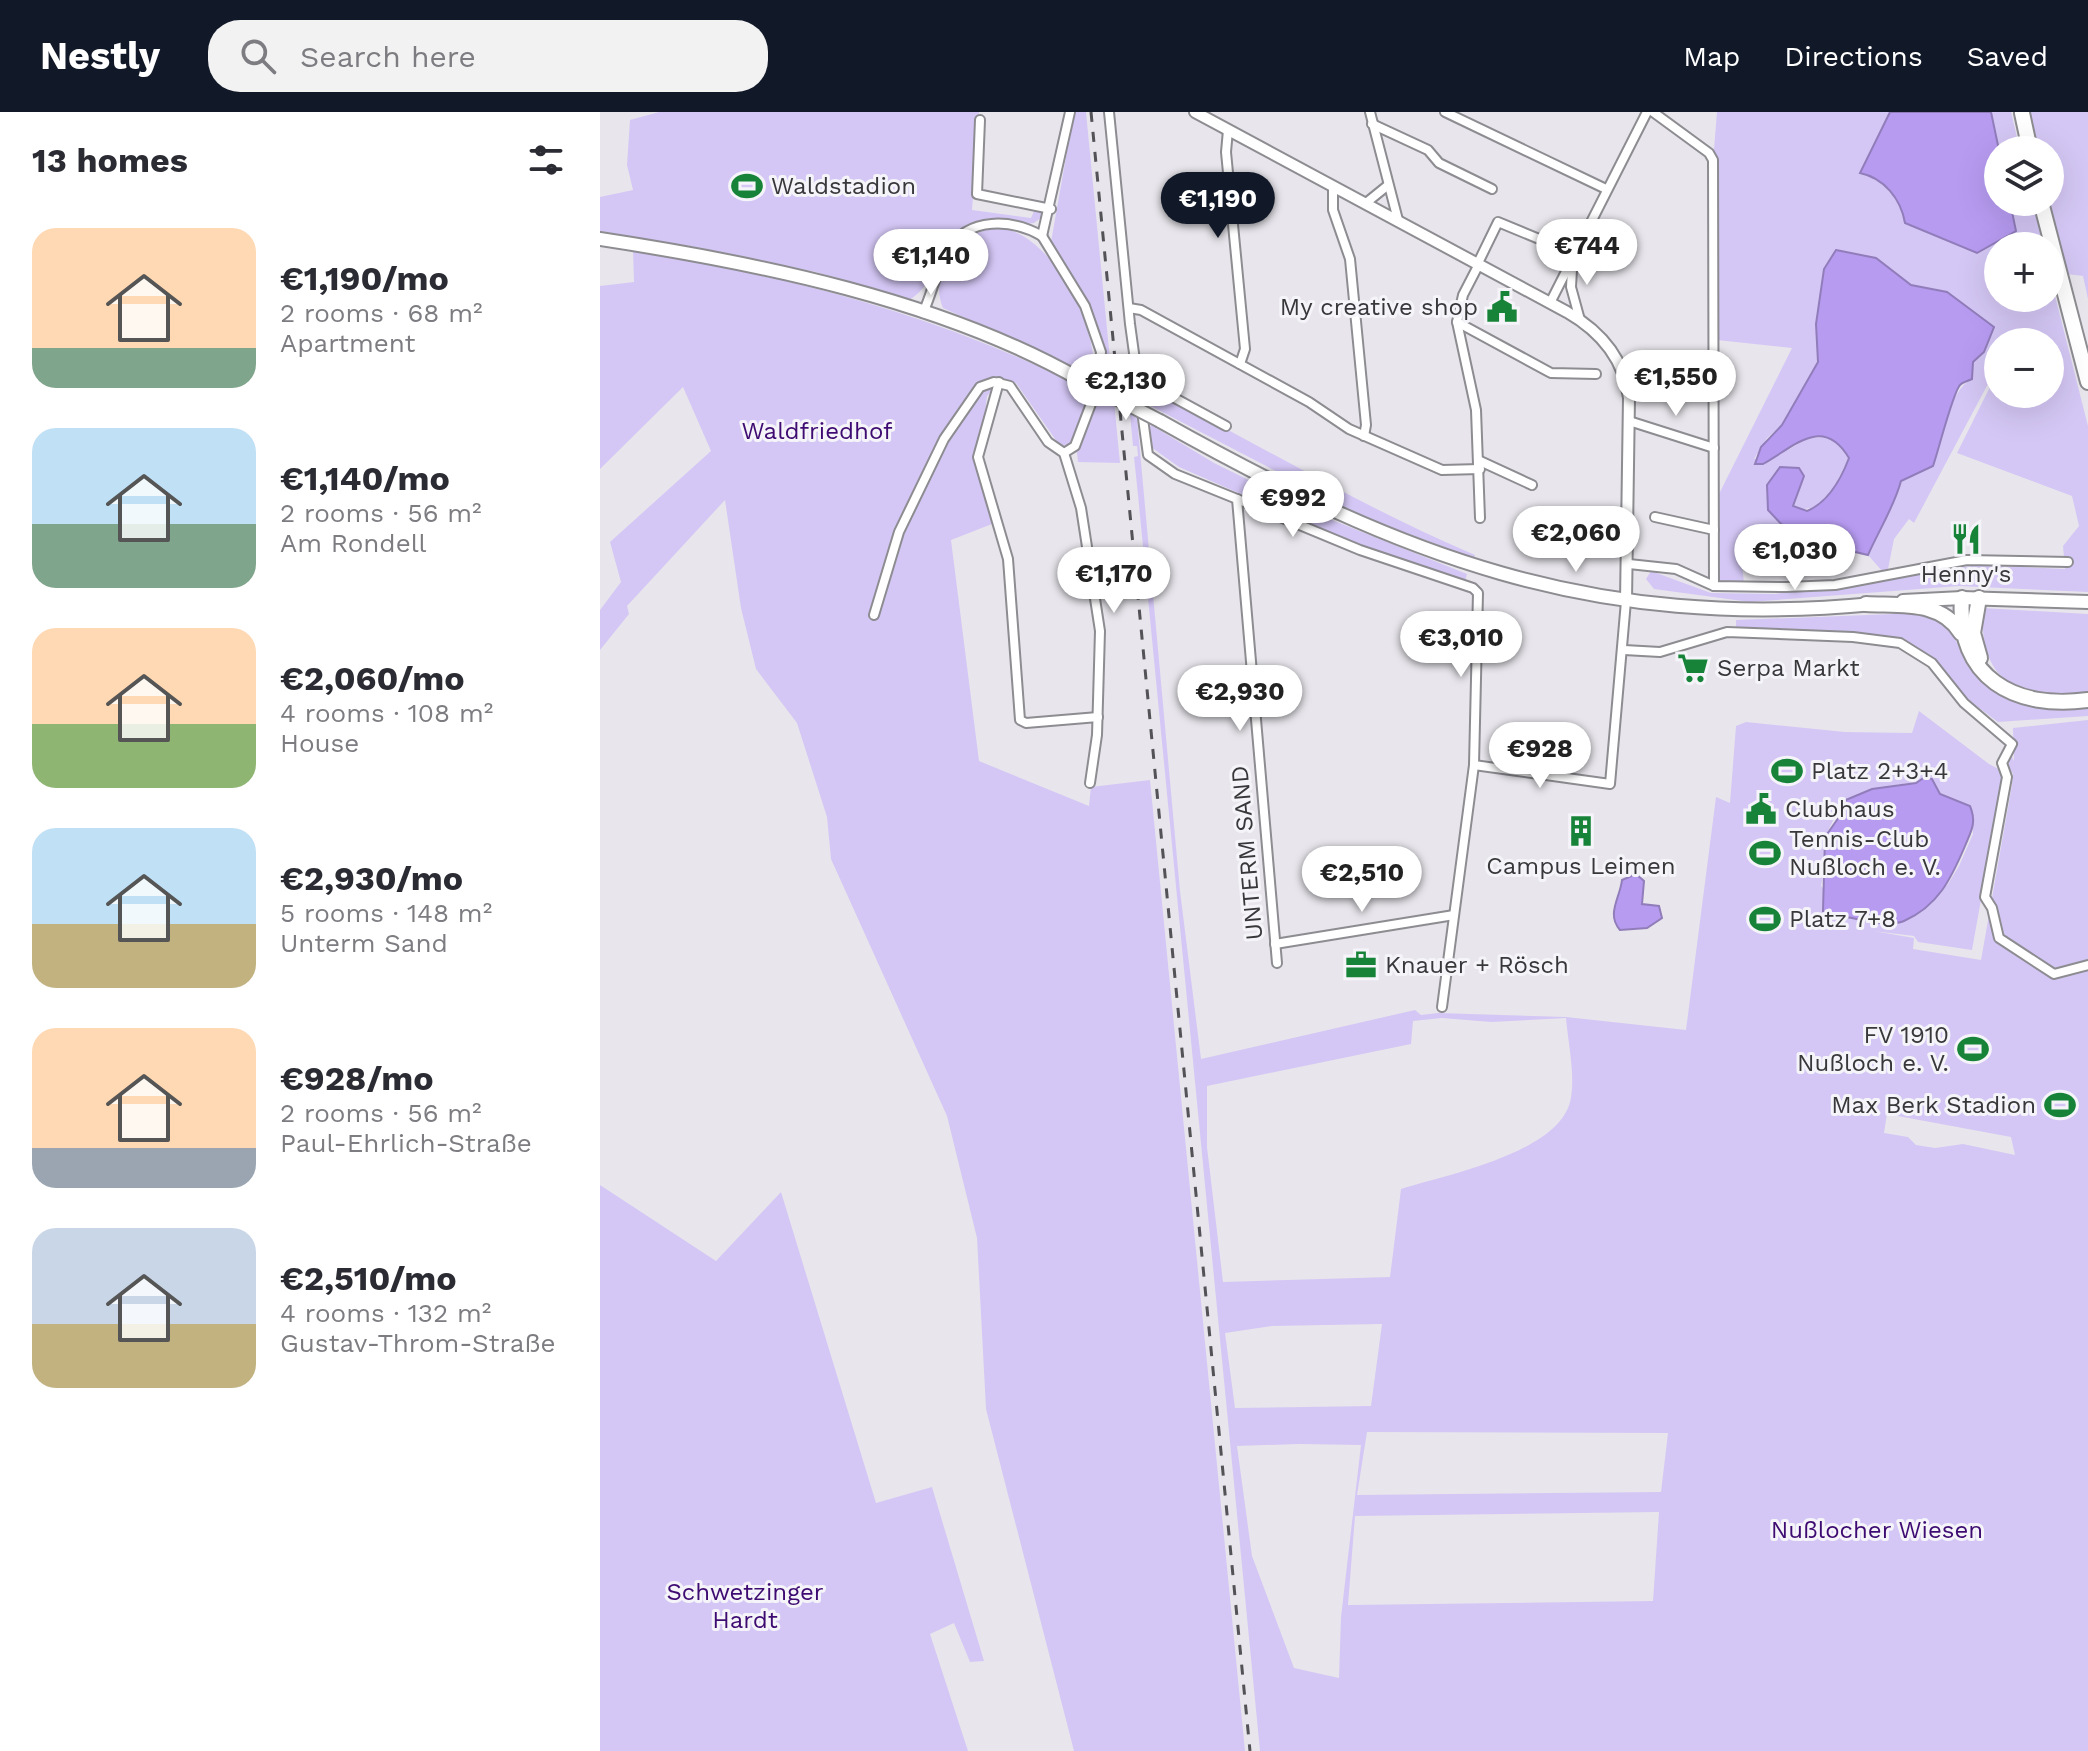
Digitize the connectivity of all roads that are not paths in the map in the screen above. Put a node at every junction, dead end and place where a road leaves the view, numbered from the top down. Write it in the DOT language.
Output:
graph roads {
  1 [pos="1070,112"];
  2 [pos="1109,112"];
  3 [pos="1195,112"];
  4 [pos="1370,112"];
  5 [pos="1445,112"];
  6 [pos="1647,112"];
  7 [pos="1653,112"];
  8 [pos="2022,113"];
  9 [pos="1214,116"];
  10 [pos="980,120"];
  11 [pos="1372,124"];
  12 [pos="1228,130"];
  13 [pos="2027,136"];
  14 [pos="1333,186"];
  15 [pos="1387,186"];
  16 [pos="1492,189"];
  17 [pos="1606,189"];
  18 [pos="1366,203"];
  19 [pos="1051,209"];
  20 [pos="2045,216"];
  21 [pos="1398,220"];
  22 [pos="1042,236"];
  23 [pos="600,239"];
  24 [pos="1573,253"];
  25 [pos="1479,264"];
  26 [pos="1550,303"];
  27 [pos="1129,308"];
  28 [pos="923,313"];
  29 [pos="1580,320"];
  30 [pos="1457,322"];
  31 [pos="2079,353"];
  32 [pos="1240,364"];
  33 [pos="2088,366"];
  34 [pos="1596,374"];
  35 [pos="999,382"];
  36 [pos="2088,382"];
  37 [pos="1138,386"];
  38 [pos="1629,421"];
  39 [pos="1226,426"];
  40 [pos="1364,436"];
  41 [pos="1714,448"];
  42 [pos="1064,453"];
  43 [pos="1480,465"];
  44 [pos="1532,485"];
  45 [pos="1237,499"];
  46 [pos="1655,517"];
  47 [pos="1480,518"];
  48 [pos="1714,530"];
  49 [pos="2068,562"];
  50 [pos="1629,564"];
  51 [pos="1714,586"];
  52 [pos="1962,598"];
  53 [pos="1979,598"];
  54 [pos="1626,601"];
  55 [pos="2088,602"];
  56 [pos="1866,604"];
  57 [pos="874,615"];
  58 [pos="1961,633"];
  59 [pos="1624,650"];
  60 [pos="1989,676"];
  61 [pos="2088,700"];
  62 [pos="1098,717"];
  63 [pos="1474,765"];
  64 [pos="1090,783"];
  65 [pos="1454,915"];
  66 [pos="1275,944"];
  67 [pos="1277,963"];
  68 [pos="2088,965"];
  69 [pos="1442,1007"];
  1 -- 19 [label="street"];
  2 -- 27 [label="street"];
  3 -- 9 [label="street"];
  4 -- 11 [label="street"];
  5 -- 17 [label="street"];
  6 -- 17 [label="street"];
  7 -- 41 [label="street"];
  8 -- 13 [label="highway"];
  9 -- 12 [label="street"];
  10 -- 19 [label="street"];
  11 -- 15 [label="street"];
  11 -- 16 [label="street"];
  12 -- 14 [label="street"];
  12 -- 32 [label="street"];
  14 -- 18 [label="street"];
  14 -- 40 [label="street"];
  15 -- 18 [label="street"];
  15 -- 21 [label="street"];
  17 -- 24 [label="street"];
  18 -- 21 [label="street"];
  19 -- 22 [label="street"];
  20 -- 31 [label="highway"];
  21 -- 25 [label="street"];
  22 -- 28 [label="street"];
  22 -- 42 [label="street"];
  23 -- 28 [label="main road"];
  24 -- 25 [label="street"];
  24 -- 26 [label="street"];
  24 -- 29 [label="street"];
  25 -- 26 [label="street"];
  25 -- 30 [label="street"];
  26 -- 29 [label="street"];
  27 -- 32 [label="street"];
  27 -- 37 [label="street"];
  28 -- 54 [label="main road, bridge"];
  29 -- 38 [label="street"];
  30 -- 34 [label="street"];
  30 -- 43 [label="street"];
  31 -- 33 [label="highway"];
  31 -- 36 [label="highway"];
  32 -- 40 [label="street"];
  35 -- 42 [label="street"];
  35 -- 57 [label="street"];
  35 -- 62 [label="street"];
  37 -- 39 [label="street"];
  37 -- 45 [label="street"];
  38 -- 41 [label="street"];
  38 -- 50 [label="street"];
  40 -- 43 [label="street"];
  41 -- 48 [label="street"];
  42 -- 62 [label="street"];
  43 -- 44 [label="street"];
  43 -- 47 [label="street"];
  45 -- 63 [label="street"];
  45 -- 66 [label="street, UNTERM SAND"];
  46 -- 48 [label="street"];
  48 -- 51 [label="street"];
  49 -- 51 [label="street"];
  50 -- 51 [label="street"];
  50 -- 54 [label="street"];
  52 -- 53 [label="main road"];
  52 -- 56 [label="main road"];
  52 -- 58 [label="highway"];
  53 -- 55 [label="main road"];
  53 -- 60 [label="highway"];
  54 -- 56 [label="main road"];
  54 -- 59 [label="street"];
  56 -- 58 [label="highway"];
  58 -- 60 [label="highway"];
  59 -- 63 [label="street"];
  59 -- 68 [label="street"];
  60 -- 61 [label="highway"];
  62 -- 64 [label="street"];
  63 -- 65 [label="street"];
  65 -- 66 [label="street"];
  65 -- 69 [label="street"];
  66 -- 67 [label="street, UNTERM SAND"];
}
